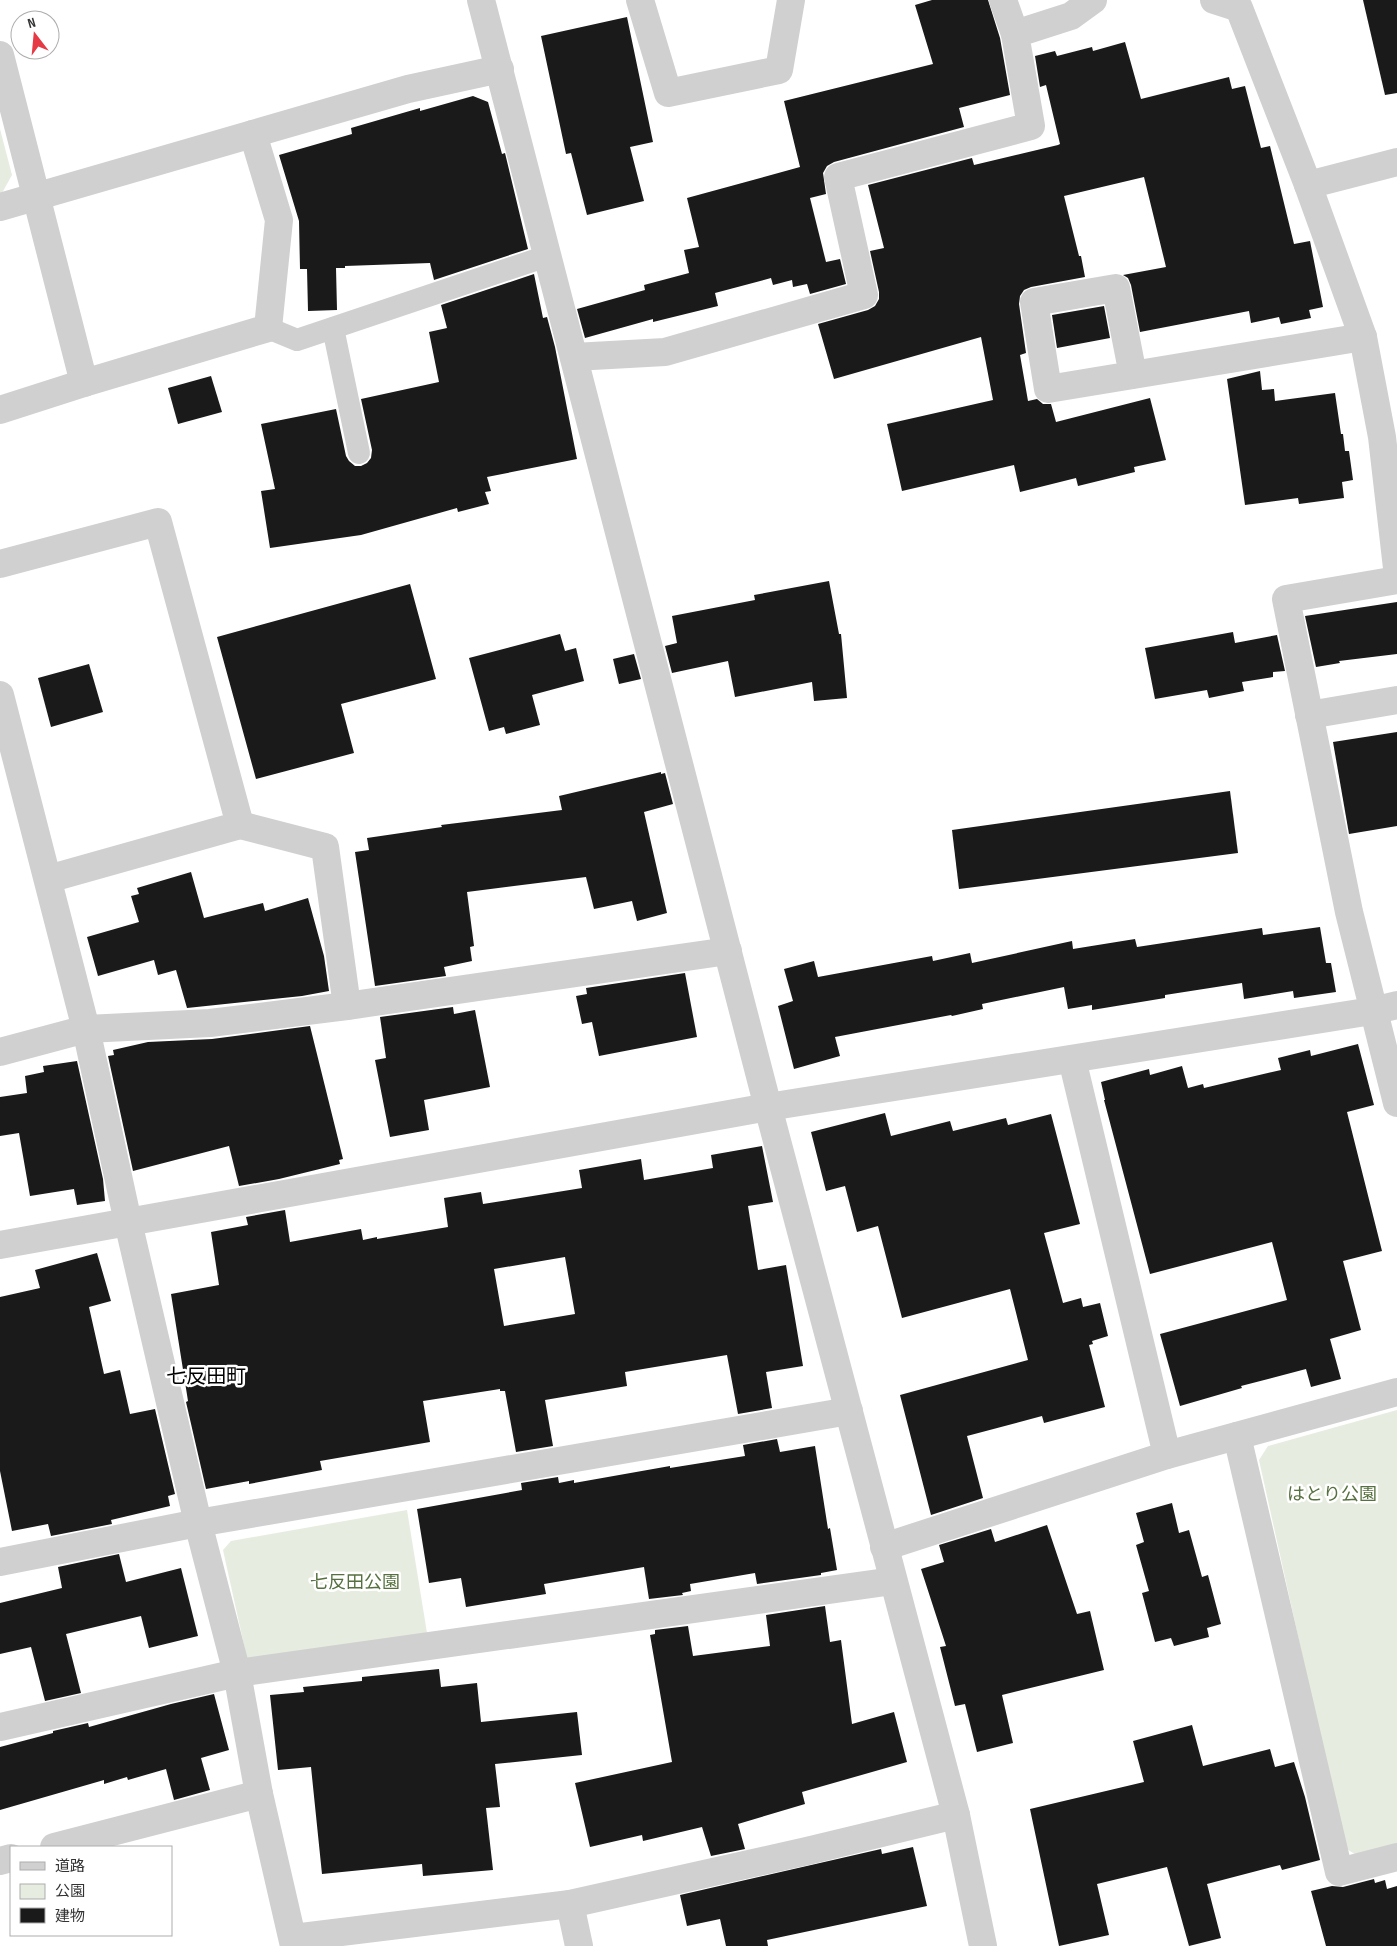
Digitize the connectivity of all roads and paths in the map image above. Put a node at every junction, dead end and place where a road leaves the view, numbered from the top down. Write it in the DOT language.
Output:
graph roads {
  1 [pos="482,0"];
  2 [pos="640,0"];
  3 [pos="791,0"];
  4 [pos="1003,0"];
  5 [pos="1092,0"];
  6 [pos="1214,0"];
  7 [pos="1015,34"];
  8 [pos="0,55"];
  9 [pos="500,69"];
  10 [pos="254,134"];
  11 [pos="1397,162"];
  12 [pos="1308,185"];
  13 [pos="36,197"];
  14 [pos="0,207"];
  15 [pos="548,256"];
  16 [pos="268,328"];
  17 [pos="333,328"];
  18 [pos="1363,337"];
  19 [pos="574,357"];
  20 [pos="1133,375"];
  21 [pos="84,383"];
  22 [pos="0,410"];
  23 [pos="1390,436"];
  24 [pos="359,453"];
  25 [pos="0,564"];
  26 [pos="1397,568"];
  27 [pos="1397,580"];
  28 [pos="0,695"];
  29 [pos="1397,700"];
  30 [pos="1309,715"];
  31 [pos="240,825"];
  32 [pos="48,879"];
  33 [pos="728,951"];
  34 [pos="347,1006"];
  35 [pos="1385,1008"];
  36 [pos="86,1029"];
  37 [pos="0,1052"];
  38 [pos="1072,1059"];
  39 [pos="1397,1103"];
  40 [pos="768,1107"];
  41 [pos="128,1222"];
  42 [pos="0,1245"];
  43 [pos="1397,1392"];
  44 [pos="849,1411"];
  45 [pos="1237,1436"];
  46 [pos="1167,1455"];
  47 [pos="198,1523"];
  48 [pos="884,1547"];
  49 [pos="0,1562"];
  50 [pos="893,1581"];
  51 [pos="237,1673"];
  52 [pos="0,1727"];
  53 [pos="260,1794"];
  54 [pos="956,1815"];
  55 [pos="58,1846"];
  56 [pos="1397,1857"];
  57 [pos="570,1904"];
  58 [pos="294,1942"];
  59 [pos="579,1946"];
  60 [pos="983,1946"];
  1 -- 9 [label="street"];
  2 -- 3 [label="street"];
  4 -- 7 [label="street"];
  5 -- 7 [label="street"];
  6 -- 12 [label="street"];
  7 -- 19 [label="street"];
  8 -- 13 [label="street"];
  9 -- 10 [label="street"];
  9 -- 15 [label="street"];
  10 -- 13 [label="street"];
  10 -- 16 [label="street"];
  11 -- 12 [label="street"];
  12 -- 18 [label="street"];
  13 -- 14 [label="street"];
  13 -- 21 [label="street"];
  15 -- 17 [label="lane"];
  15 -- 19 [label="street"];
  16 -- 17 [label="lane"];
  16 -- 21 [label="street"];
  17 -- 24 [label="lane"];
  18 -- 20 [label="street"];
  18 -- 23 [label="street"];
  19 -- 33 [label="street"];
  21 -- 22 [label="street"];
  23 -- 26 [label="street"];
  25 -- 31 [label="street"];
  27 -- 30 [label="street"];
  28 -- 32 [label="street"];
  29 -- 30 [label="street"];
  30 -- 35 [label="street"];
  31 -- 32 [label="street"];
  31 -- 34 [label="street"];
  32 -- 36 [label="street"];
  33 -- 34 [label="street"];
  33 -- 40 [label="street"];
  34 -- 36 [label="street"];
  35 -- 38 [label="street"];
  35 -- 39 [label="street"];
  36 -- 37 [label="street"];
  36 -- 41 [label="street"];
  38 -- 40 [label="street"];
  38 -- 46 [label="street"];
  40 -- 41 [label="street"];
  40 -- 44 [label="street"];
  41 -- 42 [label="street"];
  41 -- 47 [label="street"];
  43 -- 45 [label="street"];
  44 -- 47 [label="street"];
  44 -- 48 [label="street"];
  45 -- 46 [label="street"];
  45 -- 56 [label="street"];
  46 -- 48 [label="street"];
  47 -- 49 [label="street"];
  47 -- 51 [label="street"];
  48 -- 50 [label="street"];
  50 -- 51 [label="street"];
  50 -- 54 [label="street"];
  51 -- 52 [label="street"];
  51 -- 53 [label="street"];
  53 -- 55 [label="street"];
  53 -- 58 [label="street"];
  54 -- 57 [label="street"];
  54 -- 60 [label="street"];
  57 -- 58 [label="street"];
  57 -- 59 [label="street"];
}
